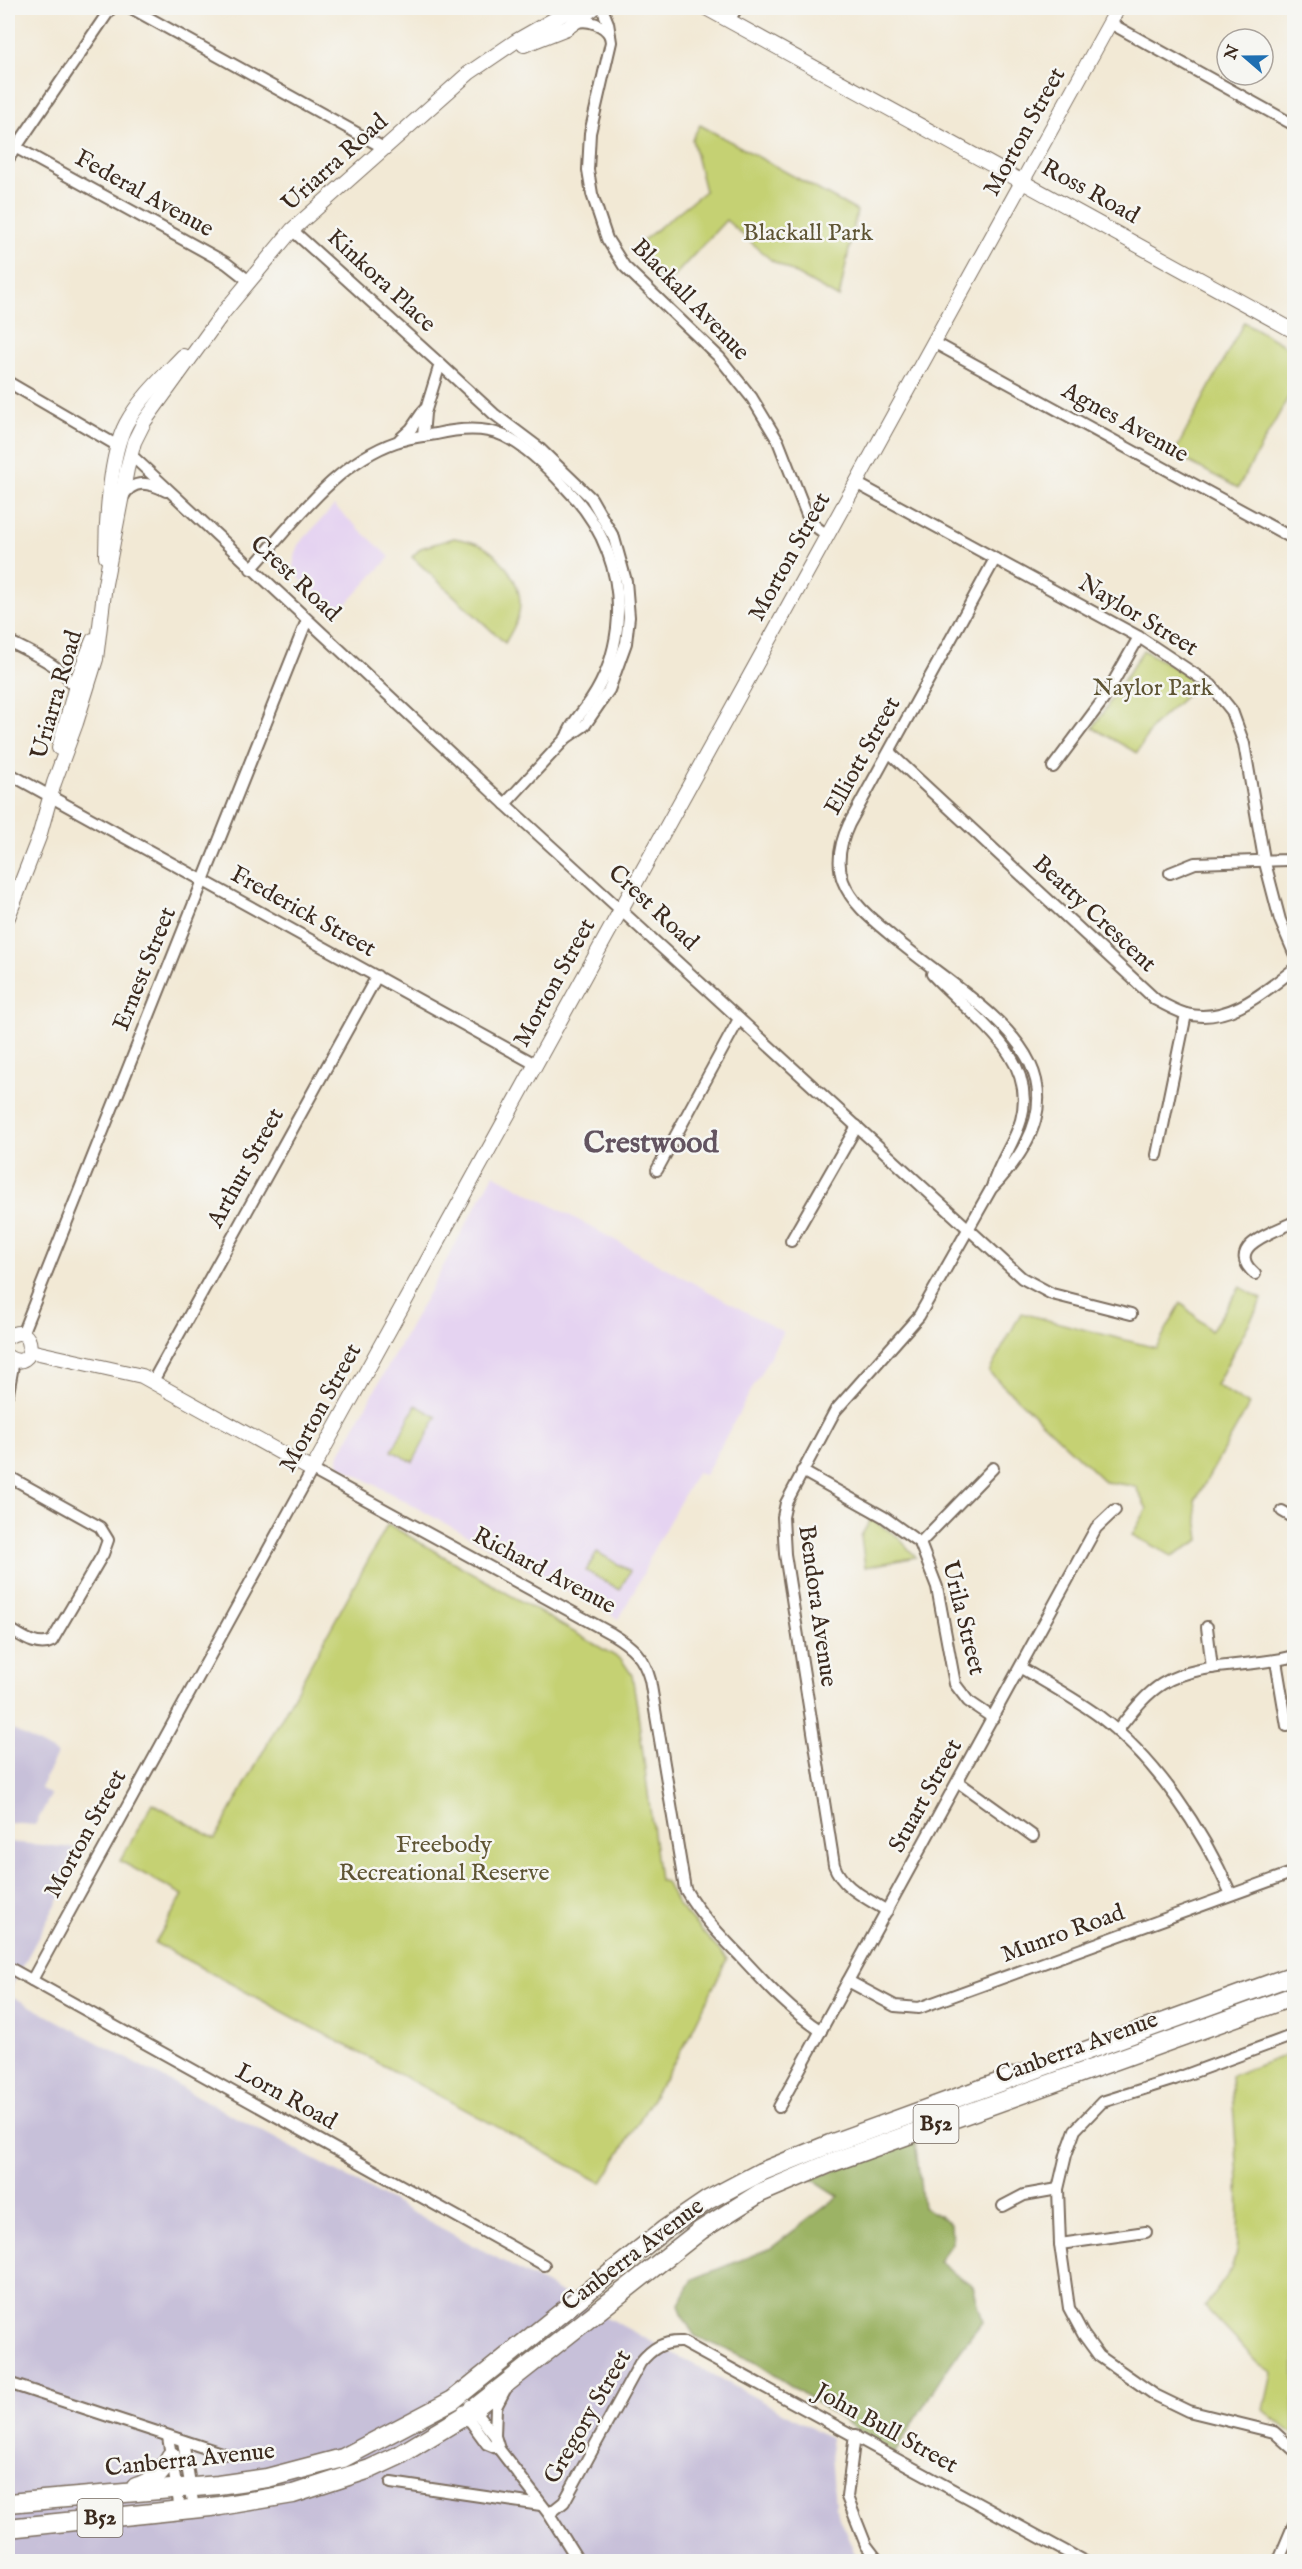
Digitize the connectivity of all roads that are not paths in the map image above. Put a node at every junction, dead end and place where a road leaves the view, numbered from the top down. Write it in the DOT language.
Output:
graph roads {
  1 [pos="111,8"];
  2 [pos="131,8"];
  3 [pos="574,8"];
  4 [pos="594,8"];
  5 [pos="602,8"];
  6 [pos="706,8"];
  7 [pos="737,8"];
  8 [pos="1119,8"];
  9 [pos="729,21"];
  10 [pos="574,23"];
  11 [pos="1110,23"];
  12 [pos="610,36"];
  13 [pos="489,59"];
  14 [pos="1294,125"];
  15 [pos="15,147"];
  16 [pos="384,148"];
  17 [pos="8,159"];
  18 [pos="1023,180"];
  19 [pos="292,230"];
  20 [pos="249,281"];
  21 [pos="223,313"];
  22 [pos="1294,331"];
  23 [pos="935,343"];
  24 [pos="440,364"];
  25 [pos="8,382"];
  26 [pos="429,399"];
  27 [pos="494,414"];
  28 [pos="423,436"];
  29 [pos="506,437"];
  30 [pos="396,442"];
  31 [pos="118,446"];
  32 [pos="130,454"];
  33 [pos="856,483"];
  34 [pos="169,492"];
  35 [pos="122,500"];
  36 [pos="828,536"];
  37 [pos="1294,539"];
  38 [pos="995,559"];
  39 [pos="251,569"];
  40 [pos="105,584"];
  41 [pos="100,618"];
  42 [pos="307,620"];
  43 [pos="1139,637"];
  44 [pos="8,641"];
  45 [pos="86,657"];
  46 [pos="56,667"];
  47 [pos="74,693"];
  48 [pos="566,738"];
  49 [pos="890,753"];
  50 [pos="1053,767"];
  51 [pos="8,773"];
  52 [pos="52,789"];
  53 [pos="505,804"];
  54 [pos="1294,857"];
  55 [pos="1264,859"];
  56 [pos="1170,873"];
  57 [pos="202,881"];
  58 [pos="621,909"];
  59 [pos="8,916"];
  60 [pos="1294,954"];
  61 [pos="1294,969"];
  62 [pos="377,976"];
  63 [pos="1186,1014"];
  64 [pos="739,1019"];
  65 [pos="536,1064"];
  66 [pos="857,1126"];
  67 [pos="1157,1155"];
  68 [pos="657,1170"];
  69 [pos="1294,1222"];
  70 [pos="967,1228"];
  71 [pos="791,1241"];
  72 [pos="1255,1274"];
  73 [pos="1131,1314"];
  74 [pos="22,1334"];
  75 [pos="8,1337"];
  76 [pos="30,1351"];
  77 [pos="11,1358"];
  78 [pos="153,1381"];
  79 [pos="8,1394"];
  80 [pos="993,1468"];
  81 [pos="312,1470"];
  82 [pos="802,1472"];
  83 [pos="8,1476"];
  84 [pos="1115,1509"];
  85 [pos="1282,1511"];
  86 [pos="1294,1518"];
  87 [pos="920,1544"];
  88 [pos="1207,1627"];
  89 [pos="8,1628"];
  90 [pos="1294,1656"];
  91 [pos="1276,1661"];
  92 [pos="1021,1668"];
  93 [pos="1212,1668"];
  94 [pos="993,1718"];
  95 [pos="1287,1726"];
  96 [pos="1117,1731"];
  97 [pos="958,1782"];
  98 [pos="1033,1836"];
  99 [pos="1294,1872"];
  100 [pos="1231,1894"];
  101 [pos="887,1911"];
  102 [pos="8,1967"];
  103 [pos="1294,1975"];
  104 [pos="32,1980"];
  105 [pos="848,1981"];
  106 [pos="1294,1996"];
  107 [pos="821,2031"];
  108 [pos="1294,2035"];
  109 [pos="779,2107"];
  110 [pos="1058,2188"];
  111 [pos="1003,2206"];
  112 [pos="1146,2232"];
  113 [pos="1060,2244"];
  114 [pos="544,2265"];
  115 [pos="665,2343"];
  116 [pos="508,2382"];
  117 [pos="8,2383"];
  118 [pos="458,2397"];
  119 [pos="469,2412"];
  120 [pos="855,2435"];
  121 [pos="495,2436"];
  122 [pos="168,2437"];
  123 [pos="183,2441"];
  124 [pos="499,2449"];
  125 [pos="1294,2450"];
  126 [pos="224,2454"];
  127 [pos="171,2456"];
  128 [pos="391,2484"];
  129 [pos="184,2489"];
  130 [pos="117,2493"];
  131 [pos="8,2504"];
  132 [pos="541,2505"];
  133 [pos="187,2509"];
  134 [pos="549,2514"];
  135 [pos="1294,2524"];
  136 [pos="8,2528"];
  137 [pos="579,2562"];
  138 [pos="879,2562"];
  139 [pos="1084,2562"];
  140 [pos="1278,2562"];
  1 -- 15 [label="street"];
  2 -- 16 [label="street"];
  3 -- 13 [label="street, Uriarra Road"];
  4 -- 10 [label="street, Uriarra Road"];
  5 -- 12 [label="street, Blackall Avenue"];
  6 -- 9 [label="street, Ross Road"];
  7 -- 9 [label="street"];
  8 -- 11 [label="street, Morton Street"];
  9 -- 18 [label="street, Ross Road"];
  10 -- 12 [label="street"];
  10 -- 13 [label="street, Uriarra Road"];
  11 -- 14 [label="street"];
  11 -- 18 [label="street, Morton Street"];
  12 -- 36 [label="street, Blackall Avenue"];
  13 -- 16 [label="street, Uriarra Road"];
  15 -- 17 [label="street"];
  15 -- 20 [label="street, Federal Avenue"];
  16 -- 19 [label="street, Uriarra Road"];
  18 -- 22 [label="street, Ross Road"];
  18 -- 23 [label="street, Morton Street"];
  19 -- 20 [label="street, Uriarra Road"];
  19 -- 24 [label="street, Kinkora Place"];
  20 -- 21 [label="street, Uriarra Road"];
  21 -- 31 [label="street, Uriarra Road"];
  21 -- 32 [label="street, Uriarra Road"];
  23 -- 33 [label="street, Morton Street"];
  23 -- 37 [label="street, Agnes Avenue"];
  24 -- 26 [label="street, Kinkora Place"];
  24 -- 27 [label="street, Kinkora Place"];
  25 -- 31 [label="street, Crest Road"];
  26 -- 28 [label="street, Kinkora Place"];
  26 -- 30 [label="street"];
  27 -- 29 [label="street, Kinkora Place"];
  27 -- 48 [label="street, Kinkora Place"];
  28 -- 29 [label="street, Kinkora Place"];
  28 -- 30 [label="street, Kinkora Place"];
  29 -- 48 [label="street, Kinkora Place"];
  30 -- 39 [label="street, Kinkora Place"];
  31 -- 32 [label="street, Crest Road"];
  31 -- 40 [label="street, Uriarra Road"];
  32 -- 34 [label="street, Crest Road"];
  32 -- 35 [label="street, Uriarra Road"];
  33 -- 36 [label="street, Morton Street"];
  33 -- 38 [label="street, Naylor Street"];
  34 -- 35 [label="street, Crest Road"];
  34 -- 39 [label="street, Crest Road"];
  35 -- 40 [label="street, Uriarra Road"];
  36 -- 58 [label="street, Morton Street"];
  38 -- 43 [label="street, Naylor Street"];
  38 -- 49 [label="street, Elliott Street"];
  39 -- 42 [label="street, Crest Road"];
  40 -- 41 [label="street, Uriarra Road"];
  41 -- 45 [label="street, Uriarra Road"];
  41 -- 52 [label="street, Uriarra Road"];
  42 -- 53 [label="street, Crest Road"];
  42 -- 57 [label="street, Ernest Street"];
  43 -- 50 [label="street"];
  43 -- 55 [label="street, Naylor Street"];
  44 -- 46 [label="street"];
  45 -- 46 [label="street"];
  45 -- 47 [label="street, Uriarra Road"];
  46 -- 47 [label="street"];
  47 -- 52 [label="street, Uriarra Road"];
  48 -- 53 [label="street, Kinkora Place"];
  49 -- 63 [label="street, Beatty Crescent"];
  49 -- 70 [label="street, Elliott Street"];
  51 -- 52 [label="street, Frederick Street"];
  52 -- 57 [label="street, Frederick Street"];
  52 -- 59 [label="street, Uriarra Road"];
  53 -- 58 [label="street, Crest Road"];
  54 -- 55 [label="street"];
  55 -- 56 [label="street"];
  55 -- 60 [label="street, Naylor Street"];
  57 -- 62 [label="street, Frederick Street"];
  57 -- 74 [label="street, Ernest Street"];
  58 -- 64 [label="street, Crest Road"];
  58 -- 65 [label="street, Morton Street"];
  61 -- 63 [label="street, Beatty Crescent"];
  62 -- 65 [label="street, Frederick Street"];
  62 -- 78 [label="street, Arthur Street"];
  63 -- 67 [label="street"];
  64 -- 66 [label="street, Crest Road"];
  64 -- 68 [label="street"];
  65 -- 81 [label="street, Morton Street"];
  66 -- 70 [label="street, Crest Road"];
  66 -- 71 [label="street"];
  69 -- 72 [label="street"];
  70 -- 73 [label="street, Crest Road"];
  70 -- 82 [label="street, Bendora Avenue"];
  74 -- 75 [label="street"];
  74 -- 76 [label="street"];
  76 -- 77 [label="street"];
  76 -- 78 [label="street, Richard Avenue"];
  77 -- 79 [label="street"];
  78 -- 81 [label="street, Richard Avenue"];
  80 -- 87 [label="street"];
  81 -- 104 [label="street, Morton Street"];
  81 -- 107 [label="street, Richard Avenue"];
  82 -- 87 [label="street, Urila Street"];
  82 -- 101 [label="street, Bendora Avenue"];
  83 -- 89 [label="street"];
  84 -- 92 [label="street, Stuart Street"];
  85 -- 86 [label="street"];
  87 -- 94 [label="street, Urila Street"];
  88 -- 93 [label="street"];
  90 -- 91 [label="street"];
  91 -- 93 [label="street"];
  91 -- 95 [label="street"];
  92 -- 94 [label="street, Stuart Street"];
  92 -- 96 [label="street"];
  93 -- 96 [label="street"];
  94 -- 97 [label="street, Stuart Street"];
  96 -- 100 [label="street"];
  97 -- 98 [label="street"];
  97 -- 101 [label="street, Stuart Street"];
  99 -- 100 [label="street, Munro Road"];
  100 -- 105 [label="street, Munro Road"];
  101 -- 105 [label="street, Stuart Street"];
  102 -- 104 [label="street, Lorn Road"];
  103 -- 118 [label="highway, Canberra Avenue / B52"];
  104 -- 114 [label="street, Lorn Road"];
  105 -- 107 [label="street, Stuart Street"];
  106 -- 116 [label="highway, Canberra Avenue / B52"];
  107 -- 109 [label="street, Stuart Street"];
  108 -- 110 [label="street"];
  110 -- 111 [label="street"];
  110 -- 113 [label="street"];
  112 -- 113 [label="street"];
  113 -- 125 [label="street"];
  115 -- 120 [label="street, John Bull Street"];
  115 -- 134 [label="street, Gregory Street"];
  116 -- 119 [label="highway, Canberra Avenue / B52"];
  116 -- 121 [label="street"];
  117 -- 122 [label="street"];
  118 -- 119 [label="street"];
  118 -- 129 [label="highway, Canberra Avenue / B52"];
  119 -- 121 [label="street"];
  119 -- 124 [label="street"];
  119 -- 133 [label="highway, Canberra Avenue / B52"];
  120 -- 138 [label="street"];
  120 -- 139 [label="street, John Bull Street"];
  121 -- 124 [label="street"];
  122 -- 123 [label="street"];
  122 -- 127 [label="street"];
  123 -- 126 [label="street"];
  123 -- 129 [label="street"];
  124 -- 132 [label="street"];
  127 -- 129 [label="street"];
  127 -- 130 [label="highway"];
  128 -- 132 [label="street"];
  129 -- 130 [label="highway, Canberra Avenue / B52"];
  129 -- 133 [label="street"];
  130 -- 131 [label="highway, Canberra Avenue / B52"];
  132 -- 134 [label="street"];
  133 -- 136 [label="highway, Canberra Avenue / B52"];
  134 -- 137 [label="street"];
  135 -- 140 [label="street"];
}
